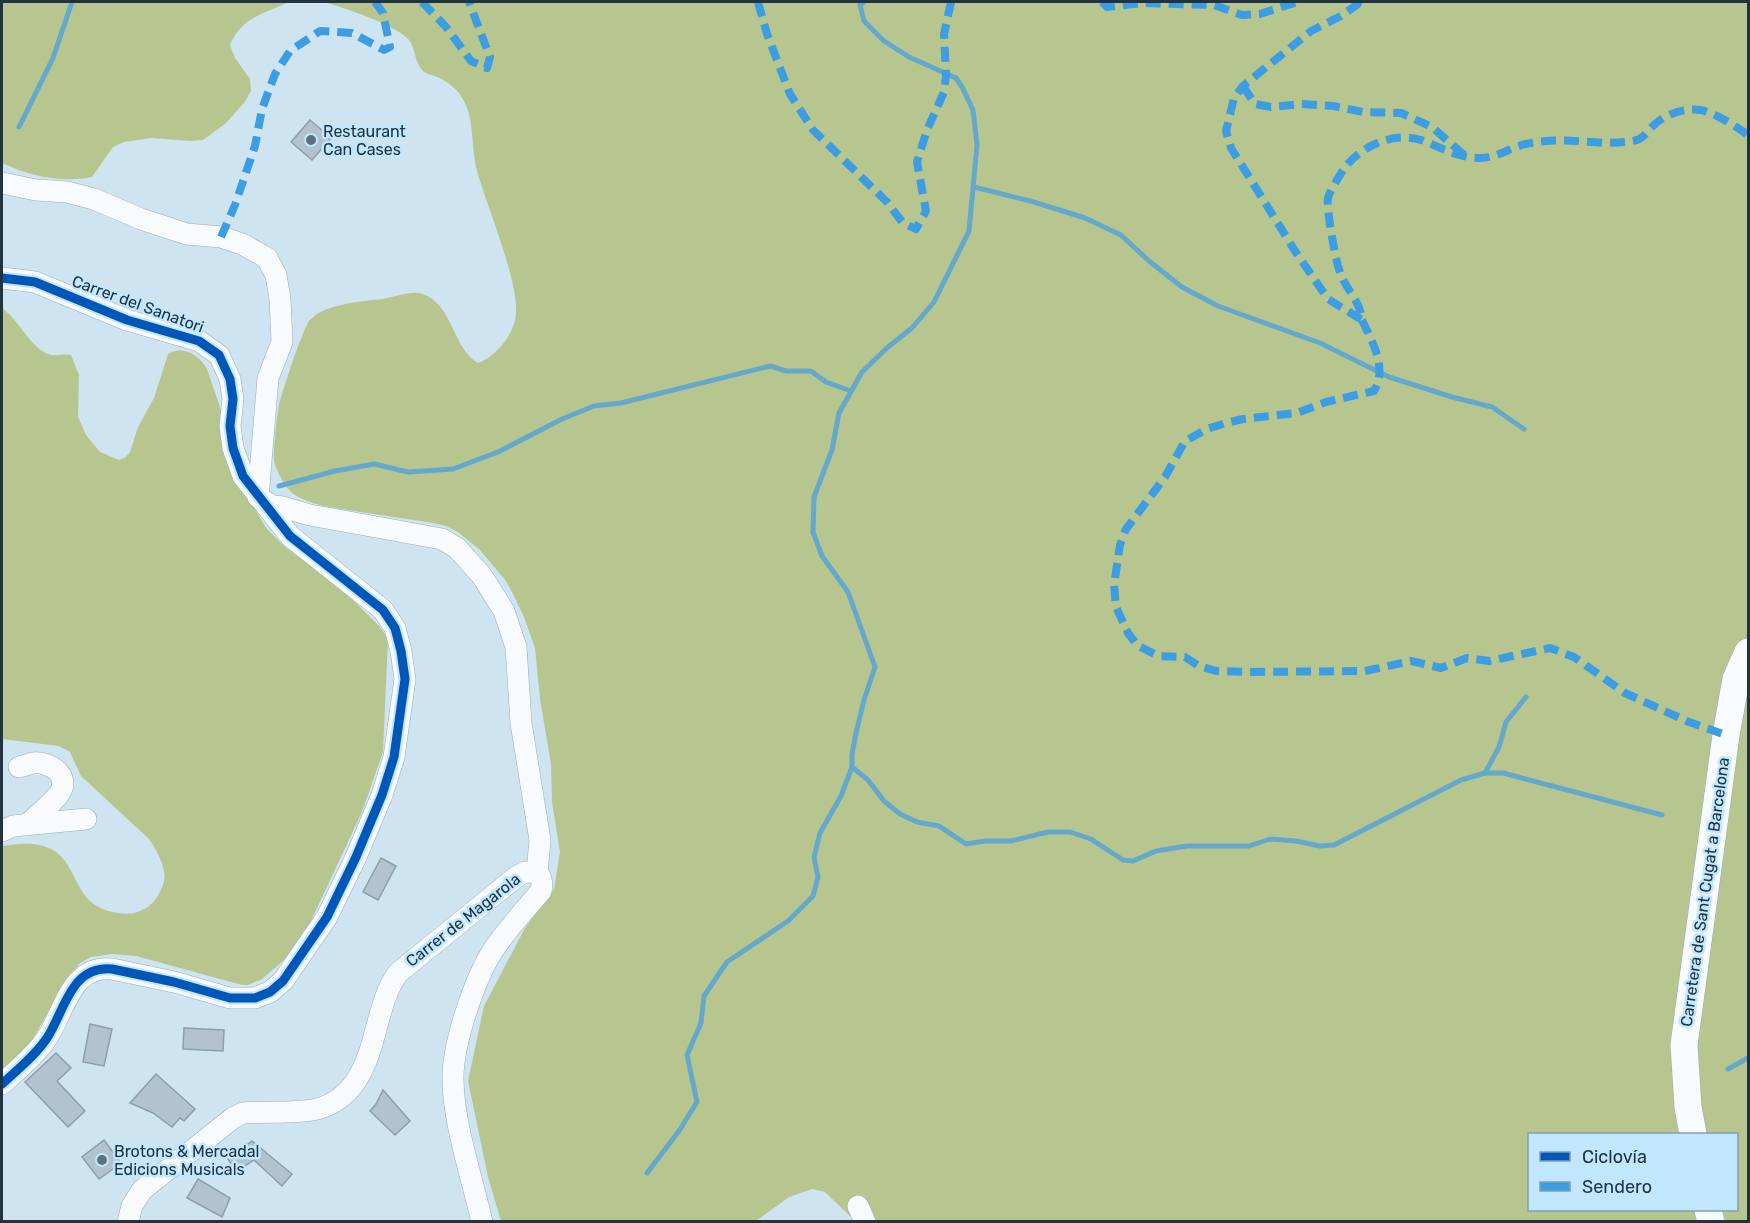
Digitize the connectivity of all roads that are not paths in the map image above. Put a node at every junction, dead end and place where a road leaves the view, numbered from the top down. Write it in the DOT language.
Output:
graph roads {
  1 [pos="2,183"];
  2 [pos="2,278"];
  3 [pos="258,497"];
  4 [pos="1749,652"];
  5 [pos="19,767"];
  6 [pos="86,819"];
  7 [pos="28,824"];
  8 [pos="2,831"];
  9 [pos="537,872"];
  10 [pos="2,1084"];
  11 [pos="1694,1133"];
  12 [pos="128,1221"];
  13 [pos="482,1221"];
  1 -- 3 [label="street"];
  2 -- 3 [label="street, Carrer del Sanatori"];
  3 -- 9 [label="street"];
  3 -- 10 [label="street, Carrer del Sanatori"];
  4 -- 11 [label="main road, Carretera de Sant Cugat a Barcelona"];
  5 -- 7 [label="street"];
  6 -- 7 [label="street"];
  7 -- 8 [label="street"];
  9 -- 12 [label="street, Carrer de Magarola"];
  9 -- 13 [label="street"];
}
